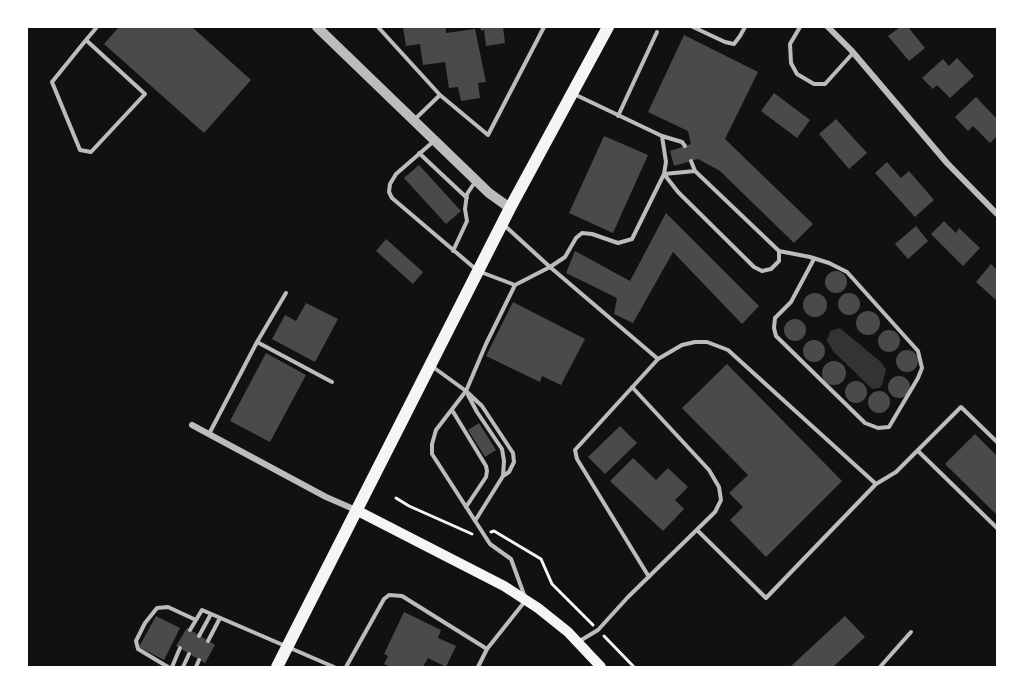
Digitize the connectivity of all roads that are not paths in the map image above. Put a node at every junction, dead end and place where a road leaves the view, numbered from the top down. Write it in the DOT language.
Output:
graph roads {
  1 [pos="97,27"];
  2 [pos="317,27"];
  3 [pos="378,27"];
  4 [pos="544,27"];
  5 [pos="608,27"];
  6 [pos="693,27"];
  7 [pos="745,27"];
  8 [pos="800,27"];
  9 [pos="828,27"];
  10 [pos="657,32"];
  11 [pos="86,40"];
  12 [pos="853,52"];
  13 [pos="572,93"];
  14 [pos="440,95"];
  15 [pos="618,116"];
  16 [pos="414,121"];
  17 [pos="662,136"];
  18 [pos="434,140"];
  19 [pos="685,146"];
  20 [pos="419,153"];
  21 [pos="690,161"];
  22 [pos="695,171"];
  23 [pos="664,174"];
  24 [pos="476,180"];
  25 [pos="467,198"];
  26 [pos="510,208"];
  27 [pos="997,214"];
  28 [pos="502,224"];
  29 [pos="453,251"];
  30 [pos="779,251"];
  31 [pos="814,259"];
  32 [pos="550,267"];
  33 [pos="478,271"];
  34 [pos="515,285"];
  35 [pos="286,293"];
  36 [pos="257,342"];
  37 [pos="658,359"];
  38 [pos="430,365"];
  39 [pos="332,382"];
  40 [pos="632,387"];
  41 [pos="466,391"];
  42 [pos="452,410"];
  43 [pos="192,425"];
  44 [pos="209,434"];
  45 [pos="997,442"];
  46 [pos="918,451"];
  47 [pos="503,476"];
  48 [pos="876,484"];
  49 [pos="466,507"];
  50 [pos="356,510"];
  51 [pos="475,521"];
  52 [pos="997,528"];
  53 [pos="697,530"];
  54 [pos="649,577"];
  55 [pos="526,600"];
  56 [pos="211,614"];
  57 [pos="220,618"];
  58 [pos="196,620"];
  59 [pos="190,630"];
  60 [pos="911,632"];
  61 [pos="199,636"];
  62 [pos="208,641"];
  63 [pos="578,643"];
  64 [pos="180,648"];
  65 [pos="287,648"];
  66 [pos="487,649"];
  67 [pos="189,654"];
  68 [pos="199,660"];
  69 [pos="170,667"];
  70 [pos="183,667"];
  71 [pos="196,667"];
  72 [pos="277,667"];
  73 [pos="334,667"];
  74 [pos="346,667"];
  75 [pos="478,667"];
  76 [pos="601,667"];
  77 [pos="880,667"];
  1 -- 11 [label="lane"];
  2 -- 16 [label="street"];
  3 -- 14 [label="lane"];
  4 -- 14 [label="lane"];
  5 -- 13 [label="main road"];
  6 -- 7 [label="lane"];
  8 -- 12 [label="lane"];
  9 -- 12 [label="street"];
  10 -- 15 [label="lane"];
  11 -- 11 [label="lane"];
  12 -- 27 [label="street"];
  13 -- 15 [label="lane"];
  13 -- 26 [label="main road"];
  14 -- 16 [label="lane"];
  15 -- 17 [label="lane"];
  16 -- 18 [label="street"];
  17 -- 19 [label="lane"];
  17 -- 23 [label="lane"];
  18 -- 20 [label="lane"];
  18 -- 24 [label="street"];
  20 -- 25 [label="lane"];
  20 -- 29 [label="lane"];
  21 -- 22 [label="lane"];
  22 -- 23 [label="lane"];
  22 -- 30 [label="lane"];
  23 -- 30 [label="lane"];
  23 -- 32 [label="lane"];
  24 -- 25 [label="lane"];
  24 -- 26 [label="street"];
  25 -- 29 [label="lane"];
  26 -- 28 [label="main road"];
  28 -- 32 [label="lane"];
  28 -- 33 [label="main road"];
  29 -- 33 [label="lane"];
  30 -- 31 [label="lane"];
  31 -- 31 [label="lane"];
  32 -- 34 [label="lane"];
  32 -- 37 [label="lane"];
  33 -- 34 [label="lane"];
  33 -- 38 [label="main road"];
  34 -- 41 [label="lane"];
  35 -- 36 [label="lane"];
  36 -- 39 [label="lane"];
  36 -- 44 [label="lane"];
  37 -- 40 [label="lane"];
  37 -- 48 [label="lane"];
  38 -- 41 [label="lane"];
  38 -- 50 [label="main road"];
  40 -- 53 [label="lane"];
  40 -- 54 [label="lane"];
  41 -- 42 [label="lane"];
  41 -- 47 [label="lane"];
  41 -- 47 [label="lane"];
  42 -- 49 [label="lane"];
  42 -- 49 [label="lane"];
  43 -- 44 [label="street"];
  44 -- 50 [label="street"];
  45 -- 46 [label="lane"];
  46 -- 48 [label="lane"];
  46 -- 52 [label="lane"];
  47 -- 51 [label="lane"];
  48 -- 53 [label="lane"];
  49 -- 51 [label="lane"];
  50 -- 55 [label="main road"];
  50 -- 65 [label="main road"];
  51 -- 55 [label="lane"];
  53 -- 54 [label="lane"];
  54 -- 63 [label="lane"];
  55 -- 63 [label="main road"];
  55 -- 66 [label="lane"];
  56 -- 57 [label="lane"];
  56 -- 58 [label="lane"];
  56 -- 61 [label="lane"];
  57 -- 62 [label="lane"];
  57 -- 65 [label="lane"];
  58 -- 59 [label="lane"];
  58 -- 69 [label="lane"];
  60 -- 77 [label="lane"];
  63 -- 76 [label="main road"];
  64 -- 69 [label="lane"];
  65 -- 72 [label="main road"];
  65 -- 73 [label="lane"];
  66 -- 74 [label="lane"];
  66 -- 75 [label="lane"];
  67 -- 70 [label="lane"];
  68 -- 71 [label="lane"];
}
